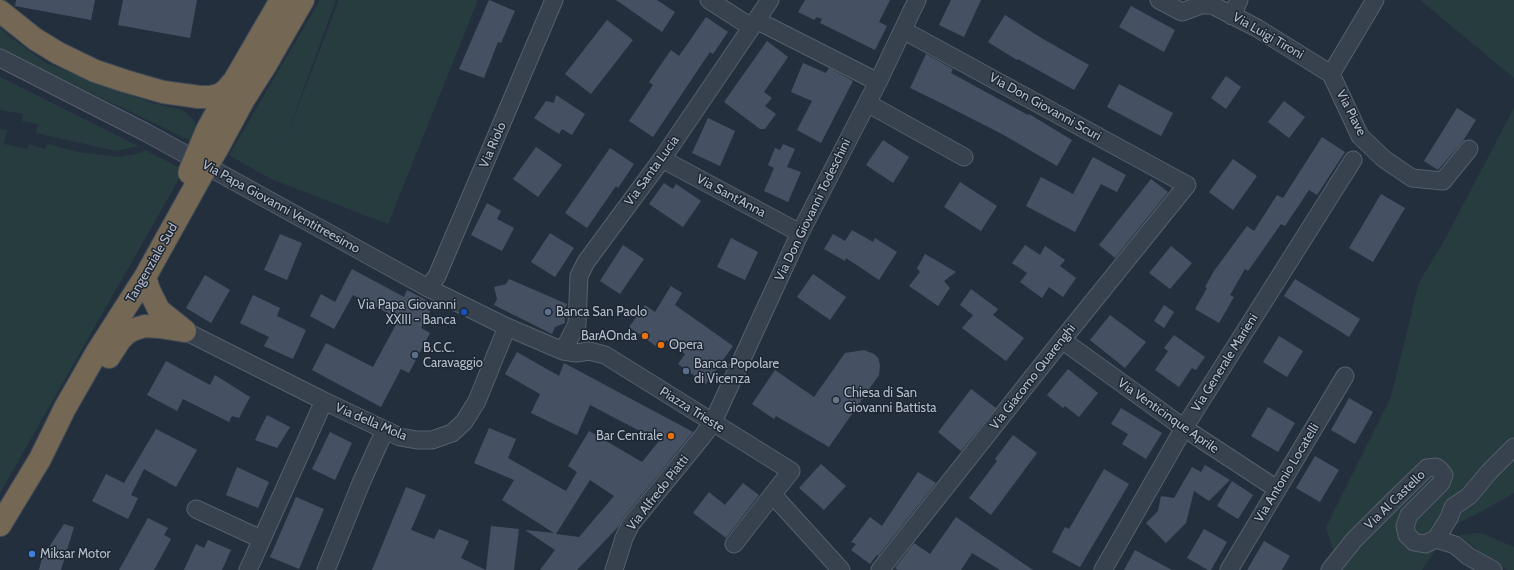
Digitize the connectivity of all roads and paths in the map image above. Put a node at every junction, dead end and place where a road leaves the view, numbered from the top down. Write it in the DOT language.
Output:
graph roads {
  1 [pos="281,0"];
  2 [pos="303,0"];
  3 [pos="554,0"];
  4 [pos="708,0"];
  5 [pos="770,0"];
  6 [pos="917,0"];
  7 [pos="1159,0"];
  8 [pos="1239,0"];
  9 [pos="1375,0"];
  10 [pos="0,12"];
  11 [pos="1232,16"];
  12 [pos="754,24"];
  13 [pos="903,30"];
  14 [pos="0,58"];
  15 [pos="1331,74"];
  16 [pos="234,81"];
  17 [pos="878,82"];
  18 [pos="163,92"];
  19 [pos="867,103"];
  20 [pos="209,141"];
  21 [pos="1469,149"];
  22 [pos="964,157"];
  23 [pos="662,159"];
  24 [pos="1353,160"];
  25 [pos="195,176"];
  26 [pos="1187,185"];
  27 [pos="800,233"];
  28 [pos="145,277"];
  29 [pos="428,288"];
  30 [pos="508,327"];
  31 [pos="185,331"];
  32 [pos="1062,340"];
  33 [pos="564,351"];
  34 [pos="97,352"];
  35 [pos="1344,376"];
  36 [pos="324,401"];
  37 [pos="713,422"];
  38 [pos="1184,428"];
  39 [pos="385,430"];
  40 [pos="1514,447"];
  41 [pos="40,459"];
  42 [pos="1276,489"];
  43 [pos="773,495"];
  44 [pos="196,509"];
  45 [pos="0,525"];
  46 [pos="262,539"];
  47 [pos="1436,539"];
  48 [pos="734,544"];
  49 [pos="248,570"];
  50 [pos="326,570"];
  51 [pos="614,570"];
  52 [pos="841,570"];
  53 [pos="880,570"];
  54 [pos="1104,570"];
  55 [pos="1229,570"];
  56 [pos="1330,570"];
  57 [pos="1493,570"];
  1 -- 16 [label="highway"];
  2 -- 20 [label="highway, Tangenziale Sud"];
  3 -- 29 [label="street, Via Riolo"];
  4 -- 12 [label="street"];
  5 -- 12 [label="street, Via Santa Lucia"];
  6 -- 13 [label="street, Via Don Giovanni Todeschini"];
  7 -- 11 [label="street, Via Luigi Tironi"];
  8 -- 11 [label="street"];
  9 -- 15 [label="street"];
  10 -- 18 [label="highway"];
  11 -- 15 [label="street, Via Luigi Tironi"];
  12 -- 17 [label="street"];
  12 -- 23 [label="street, Via Santa Lucia"];
  13 -- 17 [label="street, Via Don Giovanni Todeschini"];
  13 -- 26 [label="street, Via Don Giovanni Scuri"];
  14 -- 29 [label="street, Via Papa Giovanni Ventitreesimo"];
  15 -- 21 [label="street, Via Piave"];
  16 -- 18 [label="highway"];
  16 -- 20 [label="highway"];
  17 -- 19 [label="street, Via Don Giovanni Todeschini"];
  18 -- 20 [label="highway"];
  19 -- 22 [label="street"];
  19 -- 27 [label="street, Via Don Giovanni Todeschini"];
  20 -- 25 [label="highway, Tangenziale Sud, bridge"];
  23 -- 27 [label="street, Via Sant'Anna"];
  23 -- 33 [label="street, Via Santa Lucia"];
  24 -- 38 [label="street, Via Generale Marieni"];
  25 -- 28 [label="highway, Tangenziale Sud"];
  25 -- 34 [label="highway"];
  26 -- 32 [label="street, Via Giacomo Quarenghi"];
  27 -- 37 [label="street, Via Don Giovanni Todeschini"];
  28 -- 31 [label="highway"];
  28 -- 34 [label="highway, Tangenziale Sud"];
  29 -- 30 [label="street, Via Papa Giovanni Ventitreesimo"];
  30 -- 33 [label="street, Via Papa Giovanni Ventitreesimo"];
  30 -- 39 [label="street, Via della Mola"];
  31 -- 36 [label="street, Via della Mola"];
  31 -- 41 [label="highway"];
  32 -- 38 [label="street, Via Venticinque Aprile"];
  32 -- 53 [label="street, Via Giacomo Quarenghi"];
  33 -- 37 [label="street, Piazza Trieste"];
  34 -- 41 [label="highway, Tangenziale Sud"];
  35 -- 42 [label="street, Via Antonio Locatelli"];
  36 -- 39 [label="street, Via della Mola"];
  36 -- 46 [label="street"];
  37 -- 43 [label="street, Piazza Trieste"];
  37 -- 51 [label="street, Via Alfredo Piatti"];
  38 -- 42 [label="street, Via Venticinque Aprile"];
  38 -- 54 [label="street, Via Generale Marieni"];
  39 -- 50 [label="street"];
  40 -- 47 [label="street"];
  41 -- 45 [label="highway, Tangenziale Sud"];
  42 -- 55 [label="street, Via Antonio Locatelli"];
  43 -- 48 [label="street, Piazza Trieste"];
  43 -- 52 [label="street"];
  44 -- 46 [label="street"];
  46 -- 49 [label="street"];
  47 -- 56 [label="street, Via Al Castello"];
  47 -- 57 [label="street, Via Al Castello"];
}
